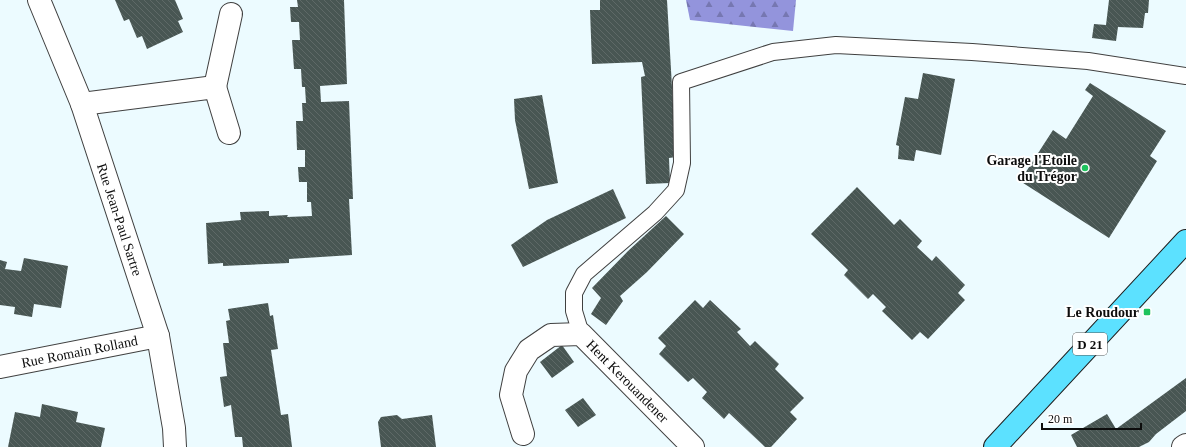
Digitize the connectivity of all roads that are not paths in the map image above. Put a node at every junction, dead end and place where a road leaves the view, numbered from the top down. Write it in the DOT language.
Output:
graph roads {
  1 [pos="39,0"];
  2 [pos="231,14"];
  3 [pos="1186,76"];
  4 [pos="215,87"];
  5 [pos="82,104"];
  6 [pos="229,133"];
  7 [pos="1184,247"];
  8 [pos="581,334"];
  9 [pos="158,336"];
  10 [pos="0,367"];
  11 [pos="522,434"];
  12 [pos="1186,445"];
  13 [pos="175,447"];
  14 [pos="693,447"];
  15 [pos="995,447"];
  16 [pos="1183,447"];
  1 -- 5 [label="street, Rue Jean-Paul Sartre"];
  2 -- 4 [label="street"];
  3 -- 8 [label="lane"];
  4 -- 5 [label="street"];
  4 -- 6 [label="street"];
  5 -- 9 [label="street, Rue Jean-Paul Sartre"];
  7 -- 15 [label="main road, D 21"];
  8 -- 11 [label="street, Hent Kerouandener"];
  8 -- 14 [label="street, Hent Kerouandener"];
  9 -- 10 [label="street, Rue Romain Rolland"];
  9 -- 13 [label="street, Rue Jean-Paul Sartre"];
  12 -- 16 [label="street"];
}
